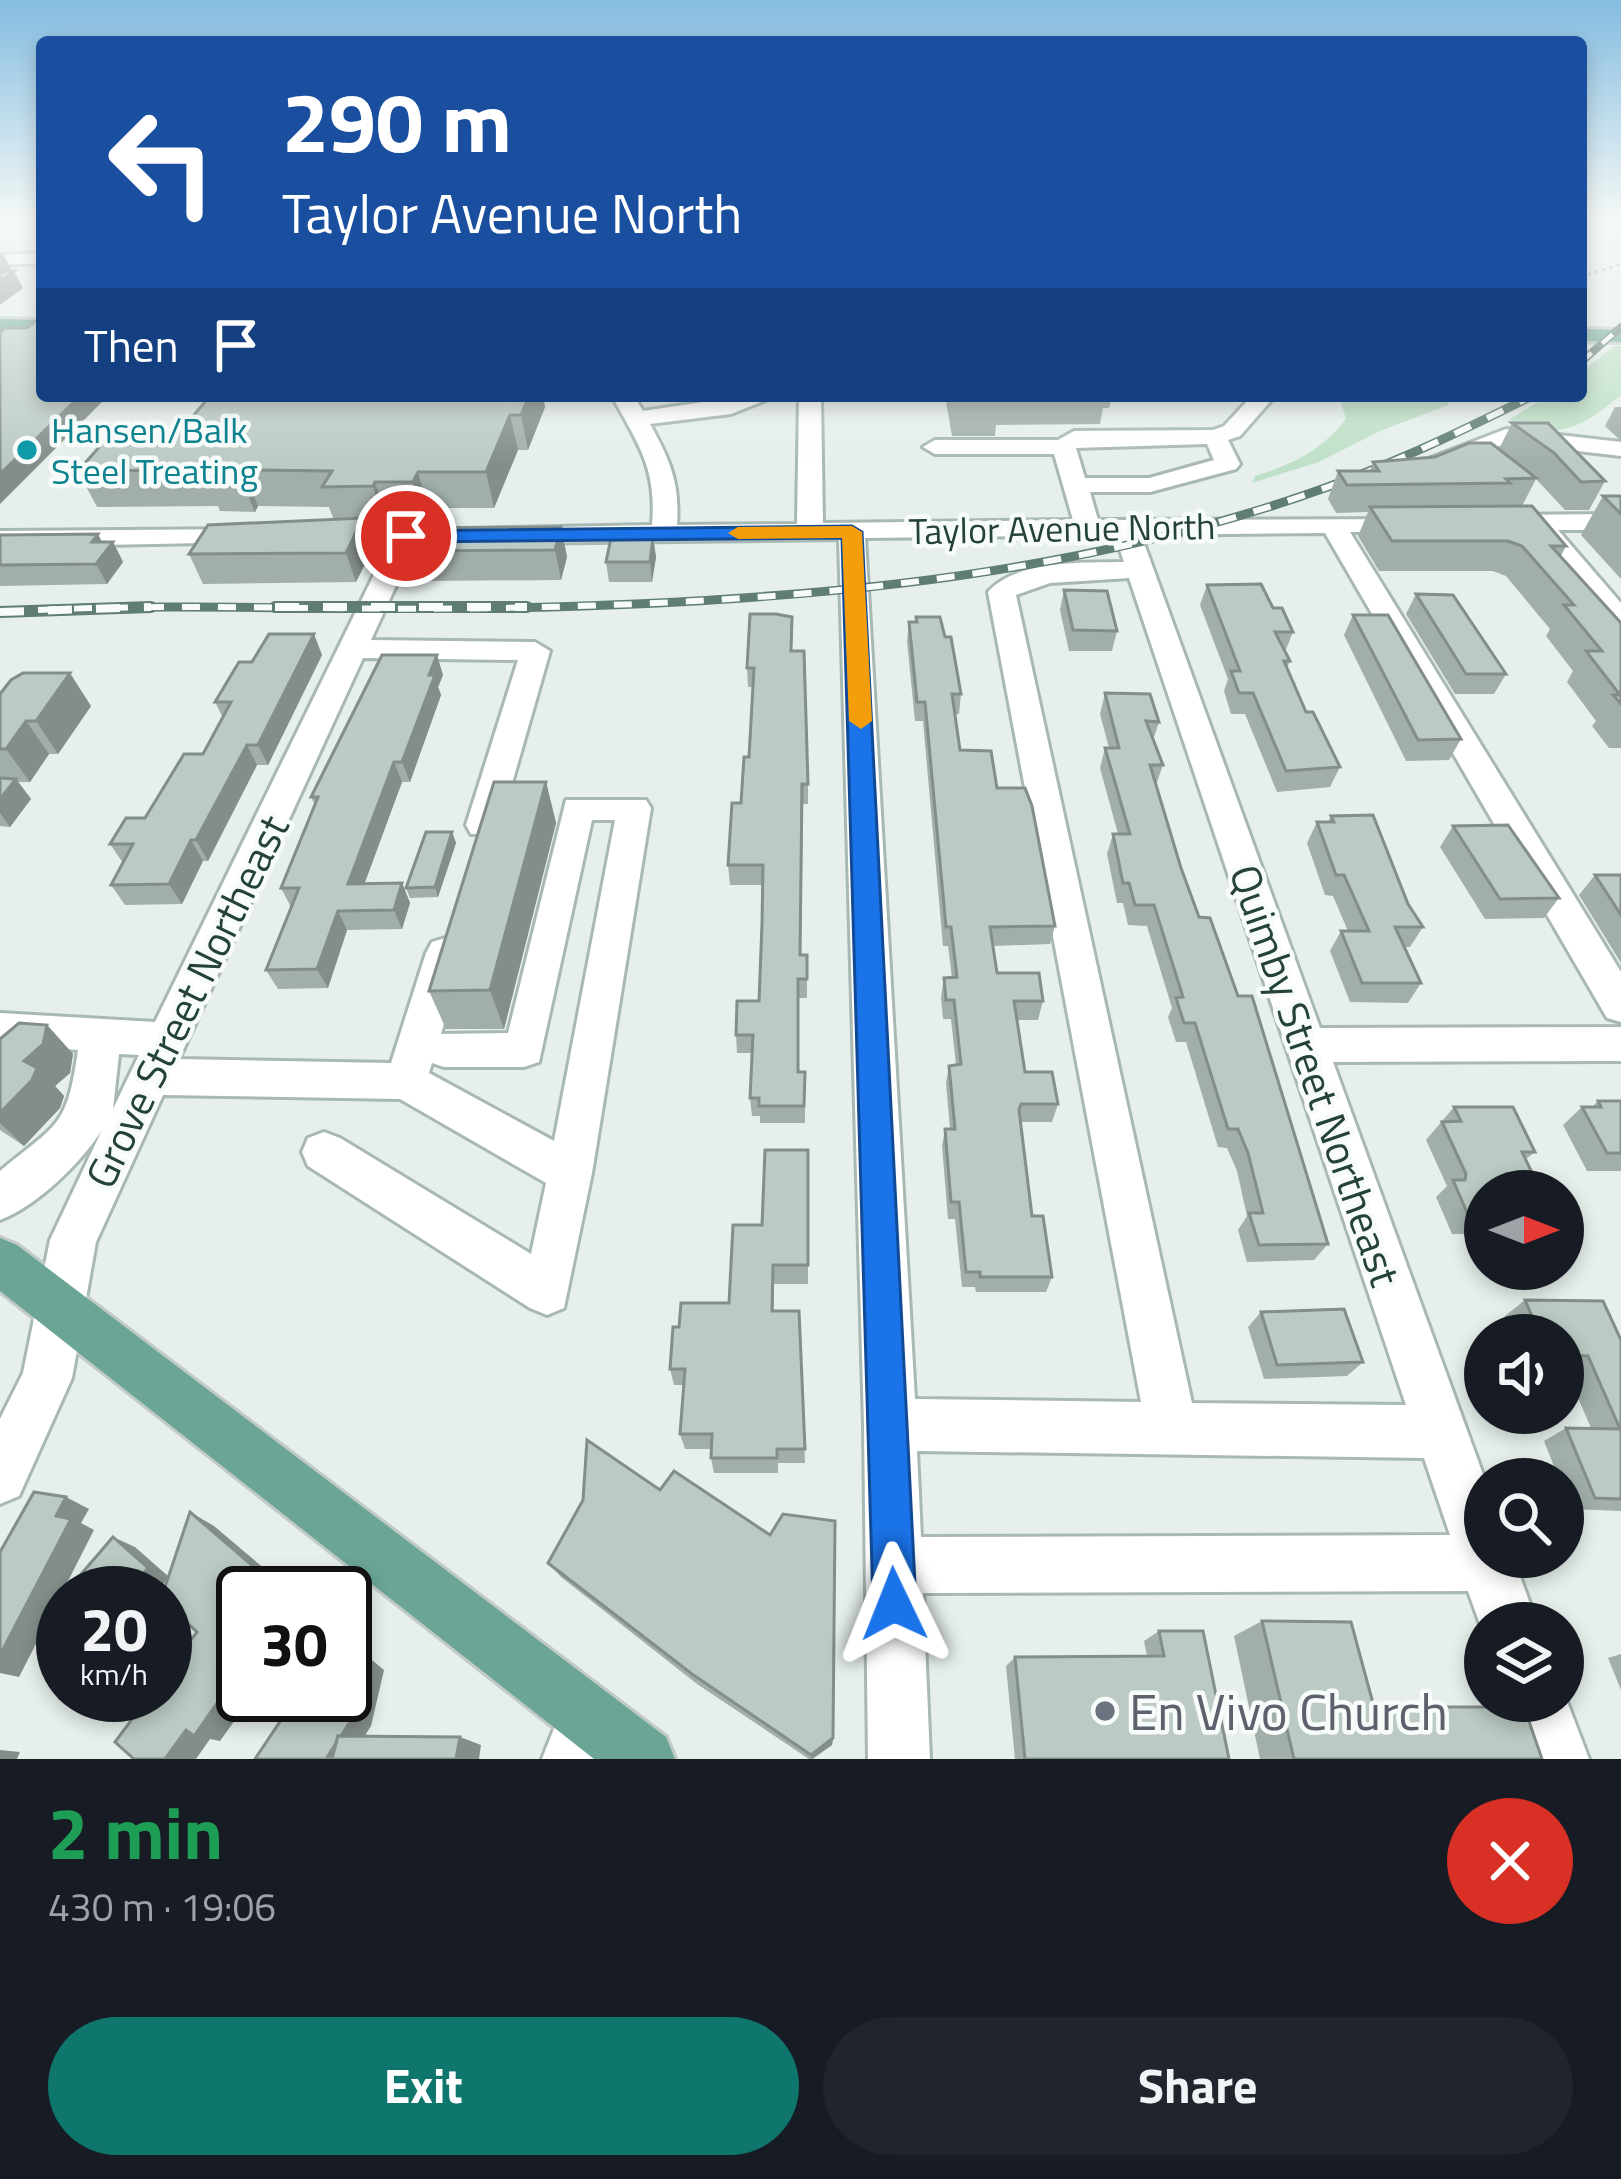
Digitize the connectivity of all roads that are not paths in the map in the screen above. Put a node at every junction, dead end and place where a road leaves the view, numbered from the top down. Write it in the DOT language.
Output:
graph roads {
  1 [pos="36,326"];
  2 [pos="5,329"];
  3 [pos="1587,335"];
  4 [pos="1621,336"];
  5 [pos="746,402"];
  6 [pos="811,402"];
  7 [pos="1259,402"];
  8 [pos="629,407"];
  9 [pos="1215,437"];
  10 [pos="934,447"];
  11 [pos="1064,447"];
  12 [pos="1472,448"];
  13 [pos="1621,449"];
  14 [pos="1440,459"];
  15 [pos="1502,470"];
  16 [pos="1076,485"];
  17 [pos="1543,515"];
  18 [pos="1621,522"];
  19 [pos="1333,524"];
  20 [pos="1106,528"];
  21 [pos="831,532"];
  22 [pos="664,533"];
  23 [pos="406,536"];
  24 [pos="0,539"];
  25 [pos="1139,568"];
  26 [pos="1619,616"];
  27 [pos="356,649"];
  28 [pos="474,855"];
  29 [pos="454,922"];
  30 [pos="1621,1006"];
  31 [pos="0,1032"];
  32 [pos="101,1035"];
  33 [pos="166,1040"];
  34 [pos="1621,1044"];
  35 [pos="1306,1046"];
  36 [pos="444,1050"];
  37 [pos="147,1077"];
  38 [pos="406,1081"];
  39 [pos="324,1152"];
  40 [pos="570,1173"];
  41 [pos="0,1199"];
  42 [pos="0,1261"];
  43 [pos="61,1307"];
  44 [pos="890,1426"];
  45 [pos="1172,1429"];
  46 [pos="1440,1432"];
  47 [pos="0,1477"];
  48 [pos="1464,1500"];
  49 [pos="1464,1563"];
  50 [pos="893,1565"];
  51 [pos="1545,1722"];
  52 [pos="581,1738"];
  53 [pos="644,1759"];
  54 [pos="899,1759"];
  55 [pos="1558,1759"];
  1 -- 2 [label="main road"];
  3 -- 4 [label="main road"];
  5 -- 8 [label="street"];
  6 -- 21 [label="street"];
  7 -- 9 [label="street"];
  8 -- 22 [label="street"];
  9 -- 11 [label="street"];
  9 -- 16 [label="street"];
  10 -- 11 [label="street"];
  11 -- 16 [label="street, Quimby Street Northeast"];
  12 -- 13 [label="street"];
  12 -- 14 [label="street"];
  12 -- 15 [label="street"];
  16 -- 20 [label="street, Quimby Street Northeast"];
  17 -- 18 [label="street, Taylor Avenue North"];
  17 -- 19 [label="street, Taylor Avenue North"];
  17 -- 26 [label="street"];
  19 -- 20 [label="street, Taylor Avenue North"];
  19 -- 30 [label="street"];
  20 -- 21 [label="street, Taylor Avenue North"];
  20 -- 25 [label="street, Quimby Street Northeast"];
  21 -- 22 [label="street, Taylor Avenue North"];
  21 -- 44 [label="street"];
  22 -- 23 [label="street, Taylor Avenue North"];
  23 -- 24 [label="street, Taylor Avenue North"];
  23 -- 27 [label="street, Grove Street Northeast"];
  25 -- 35 [label="street, Quimby Street Northeast"];
  25 -- 45 [label="street"];
  27 -- 28 [label="street"];
  27 -- 33 [label="street, Grove Street Northeast"];
  29 -- 38 [label="street"];
  31 -- 32 [label="street"];
  32 -- 33 [label="street"];
  32 -- 41 [label="street"];
  33 -- 37 [label="street, Grove Street Northeast"];
  34 -- 35 [label="street"];
  35 -- 46 [label="street, Quimby Street Northeast"];
  36 -- 40 [label="street"];
  37 -- 38 [label="street"];
  37 -- 43 [label="street, Grove Street Northeast"];
  38 -- 40 [label="street"];
  39 -- 40 [label="street"];
  42 -- 43 [label="main road"];
  43 -- 47 [label="street, Grove Street Northeast"];
  43 -- 52 [label="main road"];
  44 -- 45 [label="street"];
  44 -- 50 [label="street"];
  45 -- 46 [label="street"];
  46 -- 48 [label="street, Quimby Street Northeast"];
  49 -- 50 [label="street"];
  50 -- 54 [label="street"];
  51 -- 55 [label="street"];
  52 -- 53 [label="main road"];
}
